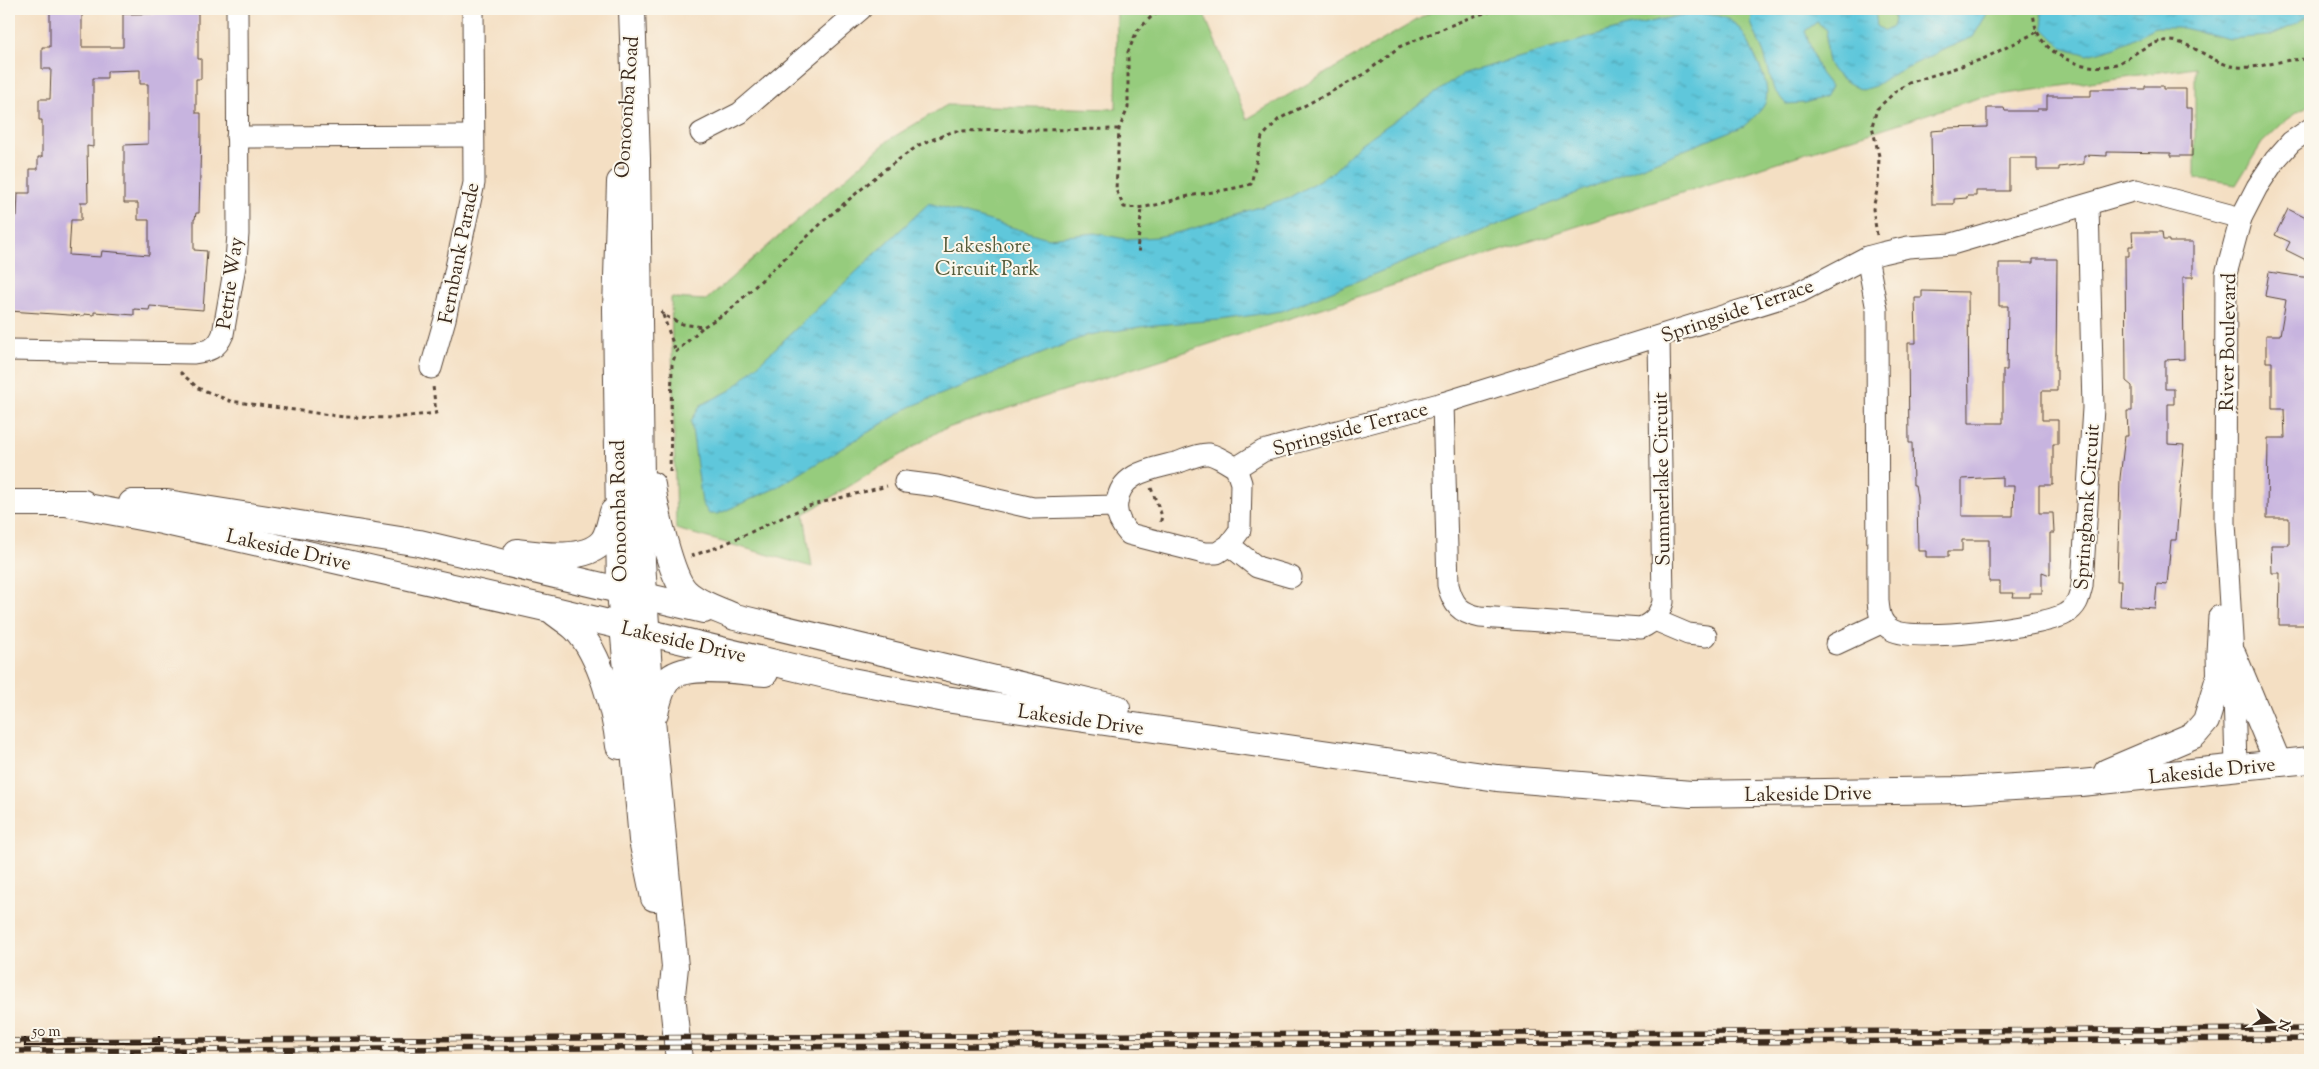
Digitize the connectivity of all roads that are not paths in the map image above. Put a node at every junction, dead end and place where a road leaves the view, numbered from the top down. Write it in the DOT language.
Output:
graph roads {
  1 [pos="237,9"];
  2 [pos="473,9"];
  3 [pos="861,9"];
  4 [pos="632,17"];
  5 [pos="2310,129"];
  6 [pos="701,132"];
  7 [pos="473,136"];
  8 [pos="237,137"];
  9 [pos="2088,205"];
  10 [pos="2241,218"];
  11 [pos="1875,255"];
  12 [pos="1659,337"];
  13 [pos="9,350"];
  14 [pos="431,368"];
  15 [pos="640,398"];
  16 [pos="1443,403"];
  17 [pos="1236,468"];
  18 [pos="904,482"];
  19 [pos="617,491"];
  20 [pos="9,503"];
  21 [pos="66,503"];
  22 [pos="1116,506"];
  23 [pos="2225,523"];
  24 [pos="419,542"];
  25 [pos="1229,545"];
  26 [pos="1291,577"];
  27 [pos="632,594"];
  28 [pos="550,608"];
  29 [pos="735,617"];
  30 [pos="1655,620"];
  31 [pos="1883,622"];
  32 [pos="635,630"];
  33 [pos="1706,636"];
  34 [pos="1836,644"];
  35 [pos="2233,655"];
  36 [pos="846,680"];
  37 [pos="2218,681"];
  38 [pos="652,720"];
  39 [pos="1306,752"];
  40 [pos="2310,760"];
  41 [pos="2278,763"];
  42 [pos="2228,768"];
  43 [pos="2081,783"];
  44 [pos="642,840"];
  45 [pos="672,994"];
  46 [pos="679,1060"];
  1 -- 8 [label="street, Petrie Way"];
  2 -- 7 [label="street, Fernbank Parade"];
  3 -- 6 [label="street"];
  4 -- 15 [label="street, Oonoonba Road"];
  4 -- 19 [label="street, Oonoonba Road"];
  5 -- 10 [label="street, River Boulevard"];
  7 -- 8 [label="street"];
  7 -- 14 [label="street, Fernbank Parade"];
  8 -- 13 [label="street, Petrie Way"];
  9 -- 10 [label="street, Springside Terrace"];
  9 -- 11 [label="street, Springside Terrace"];
  9 -- 31 [label="street, Springbank Circuit"];
  10 -- 23 [label="street, River Boulevard"];
  11 -- 12 [label="street, Springside Terrace"];
  11 -- 31 [label="street"];
  12 -- 16 [label="street, Springside Terrace"];
  12 -- 30 [label="street, Summerlake Circuit"];
  15 -- 27 [label="street, Oonoonba Road"];
  15 -- 29 [label="street, Lakeside Drive"];
  16 -- 17 [label="street, Springside Terrace"];
  16 -- 30 [label="street"];
  17 -- 22 [label="street"];
  17 -- 25 [label="street"];
  18 -- 22 [label="street"];
  19 -- 24 [label="street"];
  19 -- 27 [label="street, Oonoonba Road"];
  20 -- 21 [label="street, Lakeside Drive"];
  21 -- 24 [label="street, Lakeside Drive"];
  21 -- 28 [label="street, Lakeside Drive"];
  22 -- 25 [label="street"];
  23 -- 35 [label="street, River Boulevard"];
  23 -- 37 [label="street, River Boulevard"];
  24 -- 27 [label="street, Lakeside Drive"];
  25 -- 26 [label="street"];
  27 -- 29 [label="street, Lakeside Drive"];
  27 -- 32 [label="street, Oonoonba Road"];
  28 -- 32 [label="street, Lakeside Drive"];
  28 -- 44 [label="street"];
  29 -- 39 [label="street, Lakeside Drive"];
  30 -- 33 [label="street"];
  31 -- 34 [label="street"];
  32 -- 36 [label="street, Lakeside Drive"];
  32 -- 38 [label="street, Oonoonba Road"];
  32 -- 44 [label="street, Oonoonba Road"];
  35 -- 41 [label="street"];
  35 -- 42 [label="street, River Boulevard"];
  36 -- 38 [label="street"];
  36 -- 39 [label="street, Lakeside Drive"];
  37 -- 42 [label="street, River Boulevard"];
  37 -- 43 [label="street"];
  38 -- 45 [label="street, Oonoonba Road"];
  39 -- 43 [label="street, Lakeside Drive"];
  40 -- 41 [label="street, Lakeside Drive"];
  41 -- 42 [label="street, Lakeside Drive"];
  42 -- 43 [label="street, Lakeside Drive"];
  44 -- 45 [label="street, Oonoonba Road"];
  45 -- 46 [label="street, Oonoonba Road"];
}
